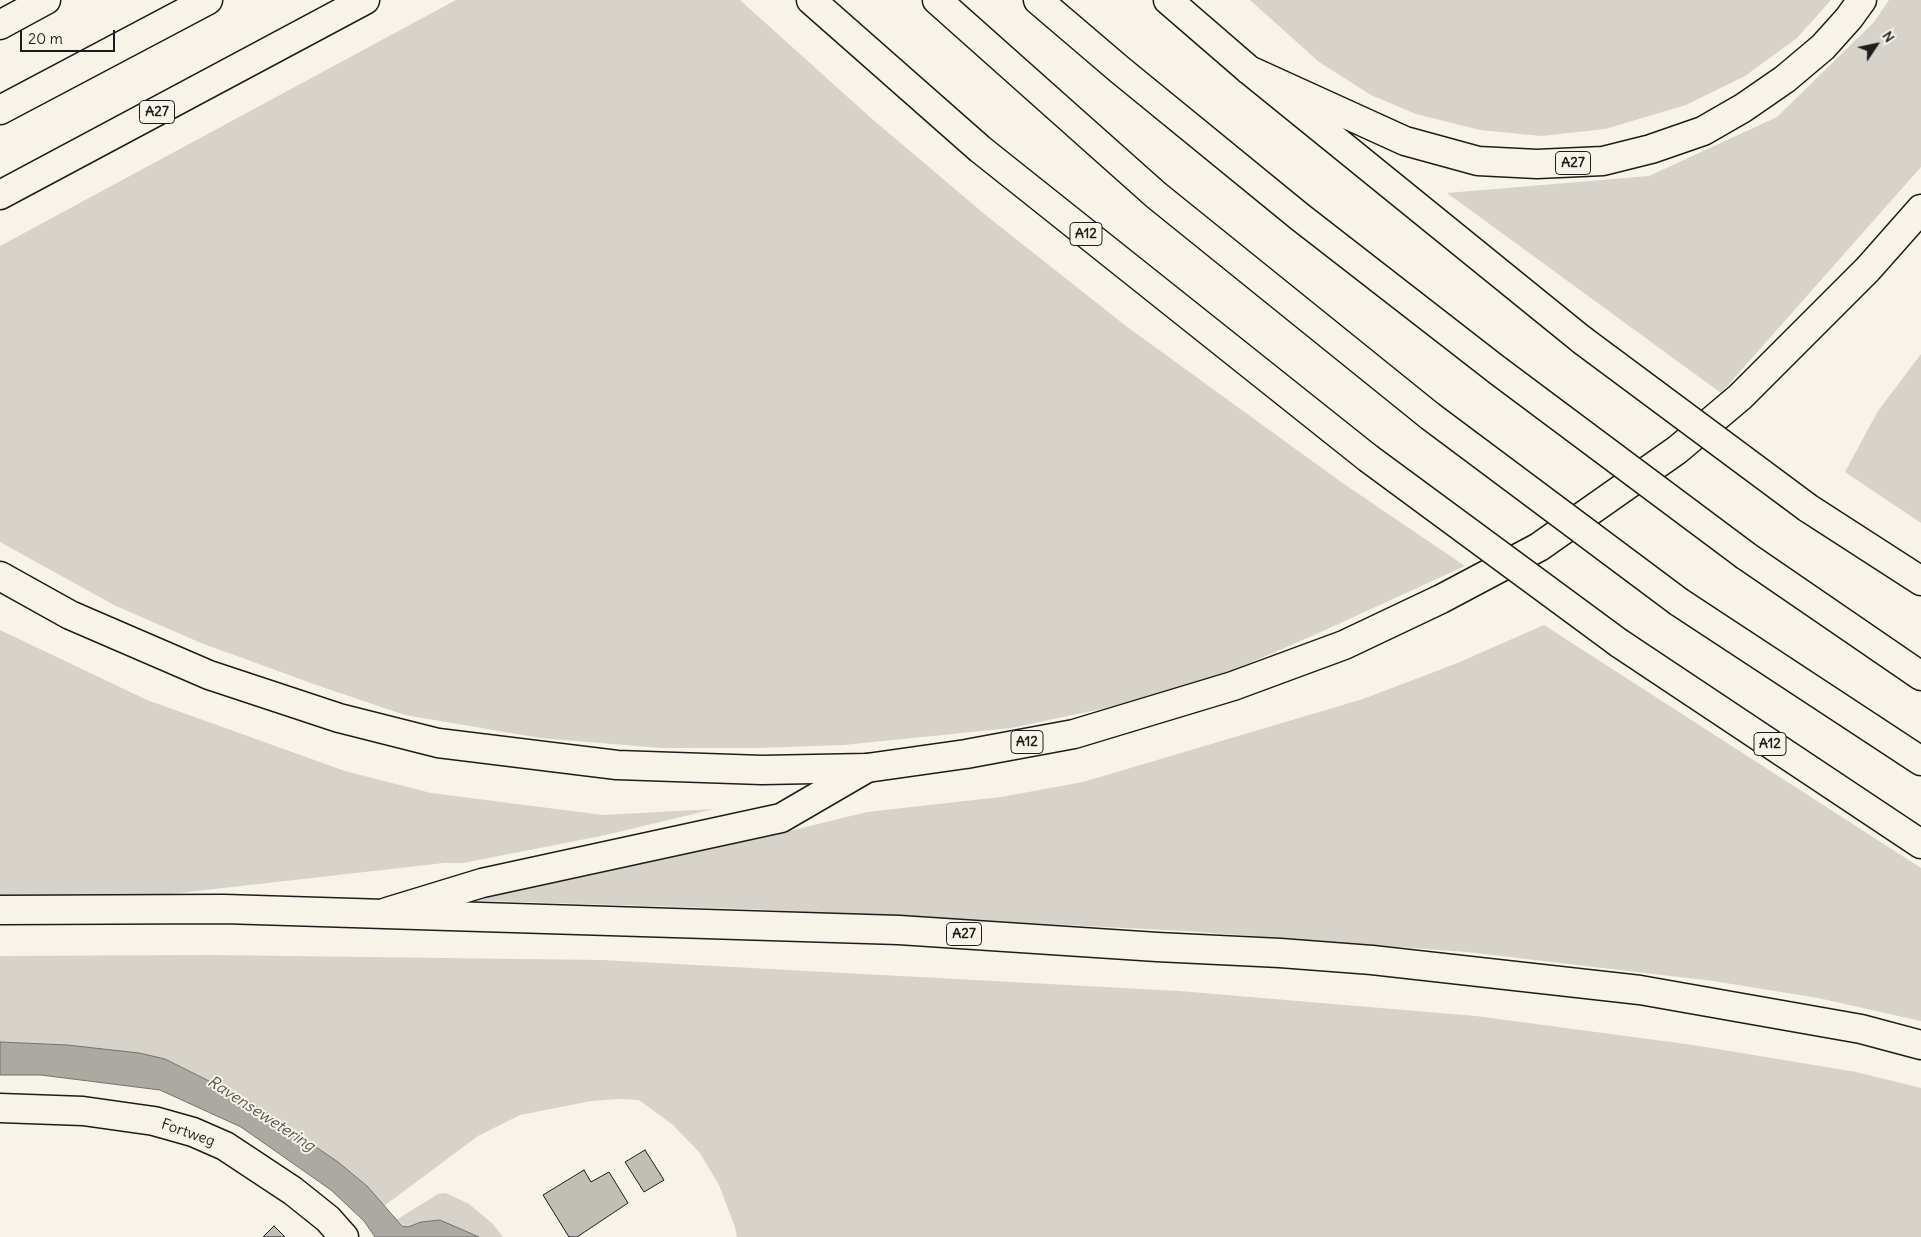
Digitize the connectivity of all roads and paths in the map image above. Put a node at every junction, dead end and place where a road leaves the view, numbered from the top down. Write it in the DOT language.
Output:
graph roads {
  1 [pos="46,0"];
  2 [pos="208,0"];
  3 [pos="365,0"];
  4 [pos="811,0"];
  5 [pos="937,0"];
  6 [pos="1038,0"];
  7 [pos="1168,0"];
  8 [pos="1862,0"];
  9 [pos="0,24"];
  10 [pos="1249,70"];
  11 [pos="0,110"];
  12 [pos="0,195"];
  13 [pos="1921,209"];
  14 [pos="0,576"];
  15 [pos="1921,581"];
  16 [pos="1921,676"];
  17 [pos="1921,761"];
  18 [pos="867,768"];
  19 [pos="1921,844"];
  20 [pos="0,910"];
  21 [pos="378,915"];
  22 [pos="1921,1045"];
  23 [pos="0,1108"];
  24 [pos="344,1237"];
  1 -- 9 [label="main road"];
  2 -- 11 [label="main road"];
  3 -- 12 [label="main road, A27"];
  4 -- 19 [label="main road, A12, bridge"];
  5 -- 17 [label="main road, bridge"];
  6 -- 16 [label="main road, bridge"];
  7 -- 10 [label="main road"];
  8 -- 10 [label="main road, A27"];
  10 -- 15 [label="main road, bridge"];
  13 -- 18 [label="main road, A12"];
  14 -- 18 [label="main road, A12"];
  18 -- 21 [label="main road"];
  20 -- 21 [label="main road, A27"];
  21 -- 22 [label="main road, A27"];
  23 -- 24 [label="main road, Fortweg"];
}
